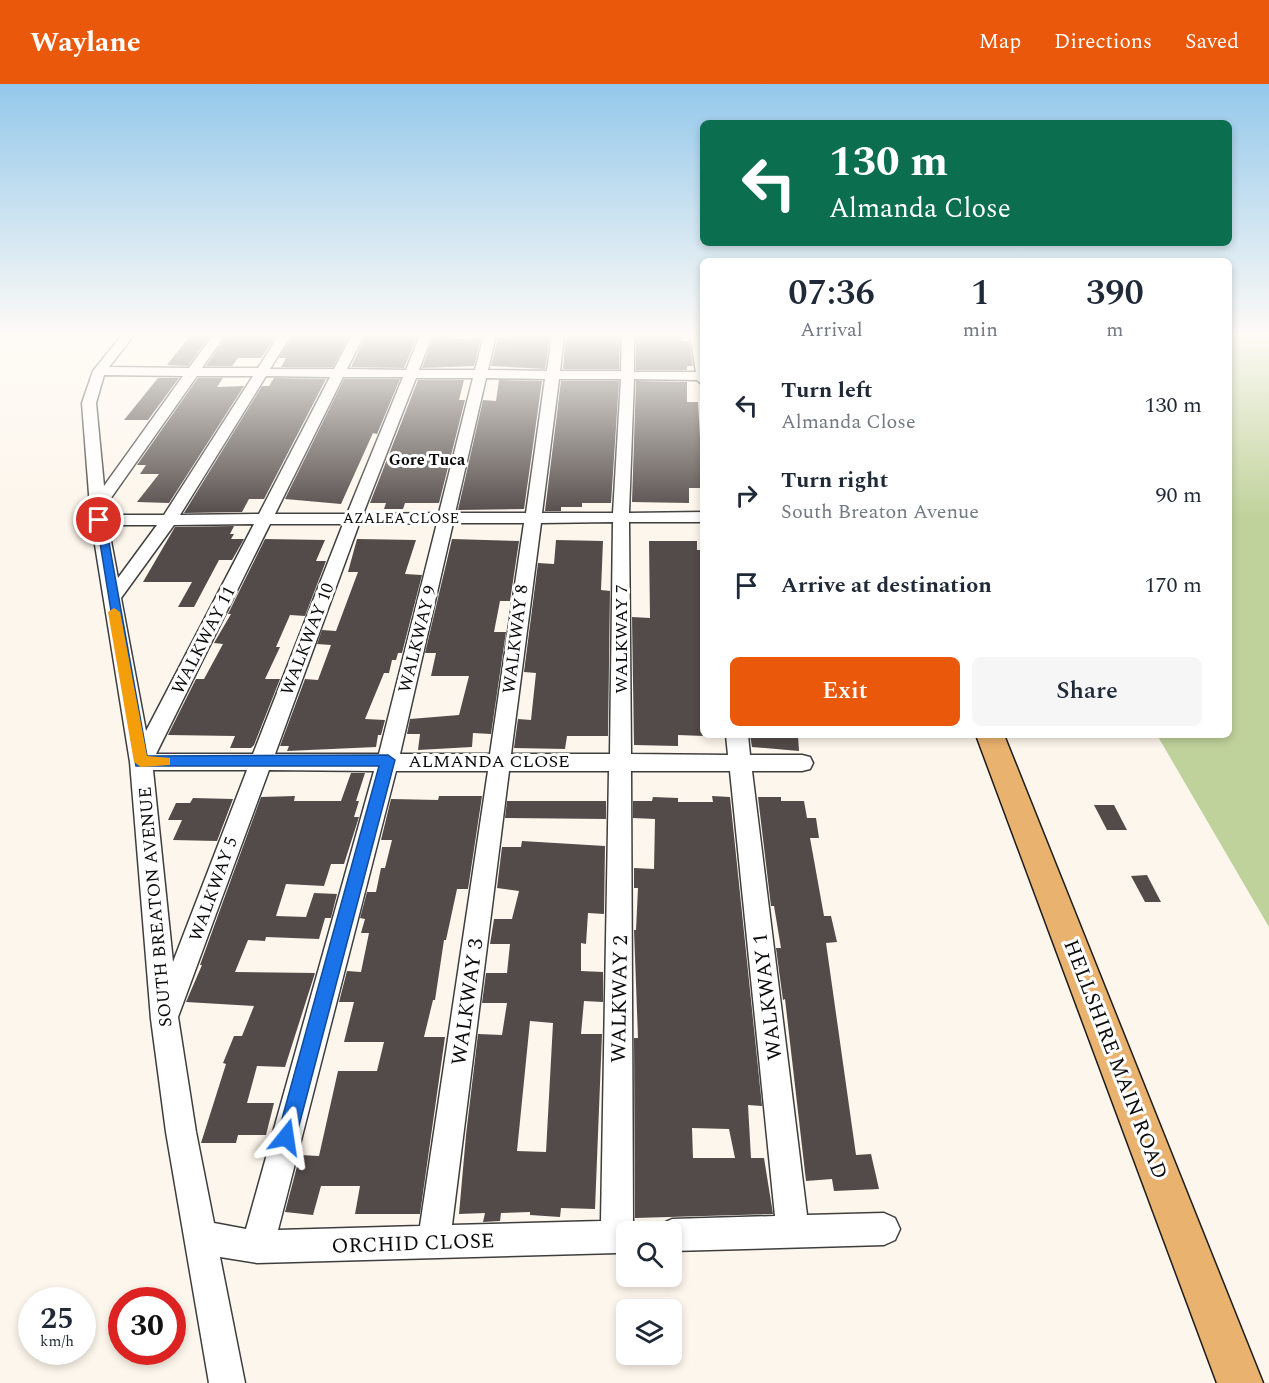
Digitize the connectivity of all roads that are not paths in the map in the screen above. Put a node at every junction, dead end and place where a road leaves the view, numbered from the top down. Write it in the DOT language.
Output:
graph roads {
  1 [pos="91,396"];
  2 [pos="176,396"];
  3 [pos="247,396"];
  4 [pos="327,396"];
  5 [pos="402,396"];
  6 [pos="476,396"];
  7 [pos="551,396"];
  8 [pos="628,396"];
  9 [pos="100,511"];
  10 [pos="621,517"];
  11 [pos="353,518"];
  12 [pos="447,518"];
  13 [pos="531,518"];
  14 [pos="700,518"];
  15 [pos="169,519"];
  16 [pos="264,519"];
  17 [pos="112,598"];
  18 [pos="737,738"];
  19 [pos="991,738"];
  20 [pos="261,760"];
  21 [pos="388,760"];
  22 [pos="499,761"];
  23 [pos="141,762"];
  24 [pos="622,762"];
  25 [pos="740,762"];
  26 [pos="801,763"];
  27 [pos="165,1019"];
  28 [pos="622,1221"];
  29 [pos="884,1229"];
  30 [pos="793,1232"];
  31 [pos="682,1235"];
  32 [pos="616,1236"];
  33 [pos="201,1237"];
  34 [pos="434,1242"];
  35 [pos="257,1247"];
  36 [pos="227,1383"];
  37 [pos="1240,1383"];
  1 -- 9 [label="street, SOUTH BREATON AVENUE"];
  2 -- 9 [label="street"];
  3 -- 15 [label="street"];
  4 -- 16 [label="street, WALKWAY 11"];
  5 -- 11 [label="street, WALKWAY 10"];
  6 -- 12 [label="street, WALKWAY 9"];
  7 -- 13 [label="street, WALKWAY 8"];
  8 -- 10 [label="street, WALKWAY 7"];
  9 -- 15 [label="street, AZALEA CLOSE"];
  9 -- 17 [label="street, SOUTH BREATON AVENUE"];
  10 -- 13 [label="street, AZALEA CLOSE"];
  10 -- 14 [label="street, AZALEA CLOSE"];
  10 -- 24 [label="street, WALKWAY 7"];
  11 -- 12 [label="street, AZALEA CLOSE"];
  11 -- 16 [label="street, AZALEA CLOSE"];
  11 -- 20 [label="street, WALKWAY 10"];
  12 -- 13 [label="street, AZALEA CLOSE"];
  12 -- 21 [label="street, WALKWAY 9"];
  13 -- 22 [label="street, WALKWAY 8"];
  15 -- 16 [label="street, AZALEA CLOSE"];
  15 -- 17 [label="street"];
  16 -- 23 [label="street, WALKWAY 11"];
  17 -- 23 [label="street, SOUTH BREATON AVENUE"];
  18 -- 25 [label="street, WALKWAY 1"];
  19 -- 37 [label="main road, HELLSHIRE MAIN ROAD"];
  20 -- 21 [label="street, ALMANDA CLOSE"];
  20 -- 23 [label="street, ALMANDA CLOSE"];
  20 -- 27 [label="street, WALKWAY 5"];
  21 -- 22 [label="street, ALMANDA CLOSE"];
  21 -- 35 [label="street, WALKWAY 9"];
  22 -- 24 [label="street, ALMANDA CLOSE"];
  22 -- 34 [label="street, WALKWAY 3"];
  23 -- 27 [label="street, SOUTH BREATON AVENUE"];
  24 -- 25 [label="street, ALMANDA CLOSE"];
  24 -- 28 [label="street, WALKWAY 2"];
  25 -- 26 [label="street, ALMANDA CLOSE"];
  25 -- 30 [label="street, WALKWAY 1"];
  27 -- 33 [label="street, SOUTH BREATON AVENUE"];
  29 -- 30 [label="street"];
  30 -- 31 [label="street"];
  32 -- 34 [label="street, ORCHID CLOSE"];
  33 -- 35 [label="street, ORCHID CLOSE"];
  33 -- 36 [label="street, SOUTH BREATON AVENUE"];
  34 -- 35 [label="street, ORCHID CLOSE"];
}
